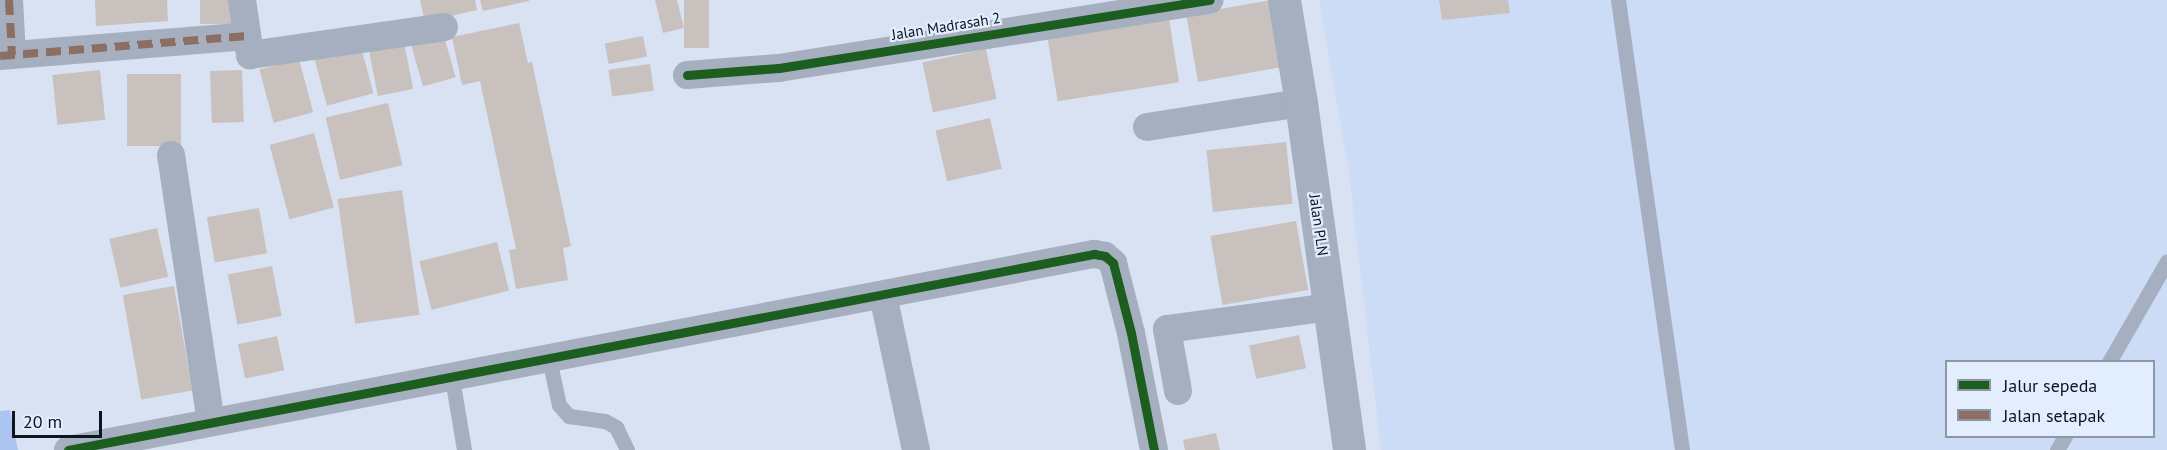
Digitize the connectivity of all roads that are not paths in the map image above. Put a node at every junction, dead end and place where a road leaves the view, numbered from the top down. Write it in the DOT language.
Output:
graph roads {
  1 [pos="9,0"];
  2 [pos="242,0"];
  3 [pos="1210,0"];
  4 [pos="1284,0"];
  5 [pos="1618,0"];
  6 [pos="444,27"];
  7 [pos="249,45"];
  8 [pos="6,56"];
  9 [pos="687,75"];
  10 [pos="1301,103"];
  11 [pos="1147,127"];
  12 [pos="171,155"];
  13 [pos="2167,261"];
  14 [pos="884,295"];
  15 [pos="1330,306"];
  16 [pos="549,359"];
  17 [pos="2110,360"];
  18 [pos="452,378"];
  19 [pos="1178,391"];
  20 [pos="211,422"];
  21 [pos="68,450"];
  22 [pos="464,450"];
  23 [pos="627,450"];
  24 [pos="916,450"];
  25 [pos="1154,450"];
  26 [pos="1349,450"];
  27 [pos="1683,450"];
  1 -- 8 [label="street"];
  2 -- 7 [label="street"];
  3 -- 9 [label="street, Jalan Madrasah 2"];
  4 -- 10 [label="street, Jalan PLN"];
  5 -- 27 [label="lane"];
  6 -- 7 [label="street"];
  7 -- 8 [label="street"];
  10 -- 11 [label="street"];
  10 -- 15 [label="street, Jalan PLN"];
  12 -- 20 [label="street"];
  13 -- 17 [label="lane"];
  14 -- 16 [label="street"];
  14 -- 24 [label="street"];
  14 -- 25 [label="street"];
  15 -- 19 [label="street"];
  15 -- 26 [label="street, Jalan PLN"];
  16 -- 18 [label="street"];
  16 -- 23 [label="lane"];
  18 -- 20 [label="street"];
  18 -- 22 [label="lane"];
  20 -- 21 [label="street"];
}
